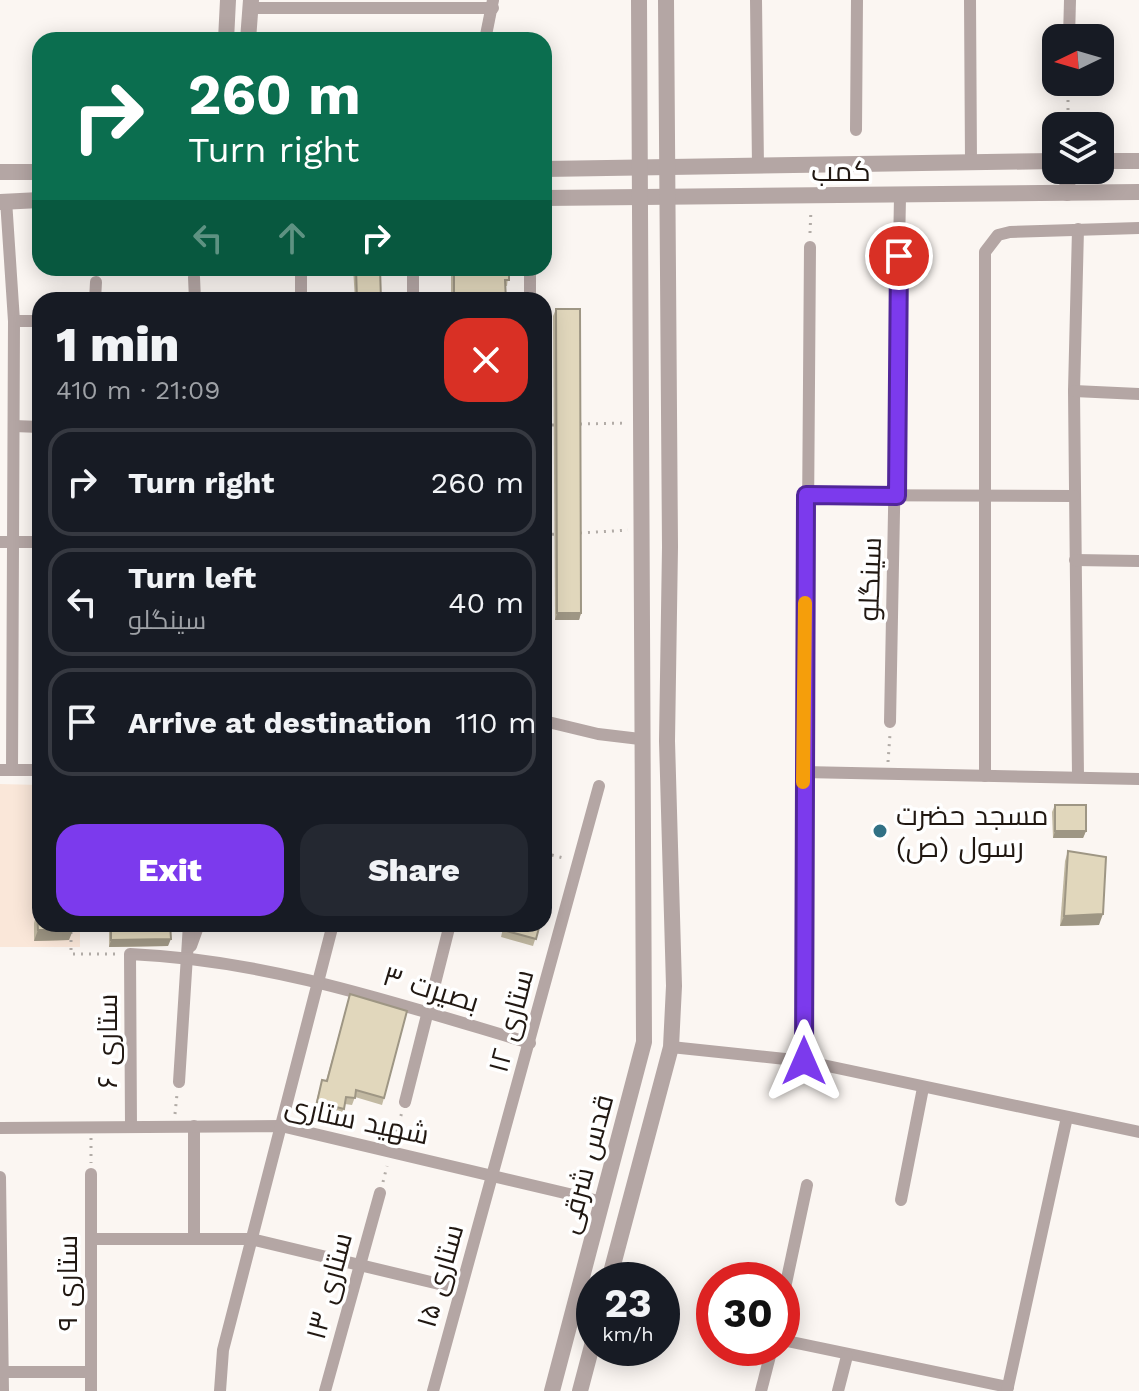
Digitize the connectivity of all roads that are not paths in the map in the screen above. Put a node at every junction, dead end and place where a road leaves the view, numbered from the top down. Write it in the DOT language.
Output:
graph roads {
  1 [pos="228,0"];
  2 [pos="639,0"];
  3 [pos="666,0"];
  4 [pos="756,0"];
  5 [pos="857,0"];
  6 [pos="970,0"];
  7 [pos="1070,0"];
  8 [pos="250,4"];
  9 [pos="493,4"];
  10 [pos="1069,24"];
  11 [pos="226,32"];
  12 [pos="248,32"];
  13 [pos="487,32"];
  14 [pos="856,130"];
  15 [pos="1042,161"];
  16 [pos="1114,161"];
  17 [pos="1139,161"];
  18 [pos="971,162"];
  19 [pos="758,167"];
  20 [pos="641,168"];
  21 [pos="668,168"];
  22 [pos="552,169"];
  23 [pos="0,172"];
  24 [pos="32,172"];
  25 [pos="1067,184"];
  26 [pos="1139,192"];
  27 [pos="1067,193"];
  28 [pos="666,196"];
  29 [pos="900,197"];
  30 [pos="552,198"];
  31 [pos="32,200"];
  32 [pos="3,201"];
  33 [pos="1139,228"];
  34 [pos="1078,229"];
  35 [pos="810,247"];
  36 [pos="194,277"];
  37 [pos="96,282"];
  38 [pos="95,292"];
  39 [pos="195,292"];
  40 [pos="14,321"];
  41 [pos="32,321"];
  42 [pos="1074,391"];
  43 [pos="1139,394"];
  44 [pos="14,426"];
  45 [pos="32,427"];
  46 [pos="806,495"];
  47 [pos="897,496"];
  48 [pos="1074,496"];
  49 [pos="985,497"];
  50 [pos="6,542"];
  51 [pos="32,542"];
  52 [pos="1075,560"];
  53 [pos="1139,561"];
  54 [pos="890,722"];
  55 [pos="552,723"];
  56 [pos="640,739"];
  57 [pos="6,770"];
  58 [pos="32,770"];
  59 [pos="803,772"];
  60 [pos="985,776"];
  61 [pos="1078,777"];
  62 [pos="1139,779"];
  63 [pos="599,786"];
  64 [pos="189,932"];
  65 [pos="196,932"];
  66 [pos="331,932"];
  67 [pos="448,932"];
  68 [pos="130,954"];
  69 [pos="188,957"];
  70 [pos="319,980"];
  71 [pos="426,1012"];
  72 [pos="644,1042"];
  73 [pos="530,1043"];
  74 [pos="671,1047"];
  75 [pos="804,1061"];
  76 [pos="179,1082"];
  77 [pos="923,1088"];
  78 [pos="405,1102"];
  79 [pos="1067,1117"];
  80 [pos="131,1126"];
  81 [pos="194,1126"];
  82 [pos="281,1126"];
  83 [pos="0,1128"];
  84 [pos="1139,1132"];
  85 [pos="91,1174"];
  86 [pos="494,1175"];
  87 [pos="0,1177"];
  88 [pos="807,1185"];
  89 [pos="380,1193"];
  90 [pos="901,1200"];
  91 [pos="603,1202"];
  92 [pos="0,1234"];
  93 [pos="194,1237"];
  94 [pos="91,1239"];
  95 [pos="251,1239"];
  96 [pos="586,1262"];
  97 [pos="614,1262"];
  98 [pos="791,1262"];
  99 [pos="359,1265"];
  100 [pos="460,1289"];
  101 [pos="576,1301"];
  102 [pos="800,1344"];
  103 [pos="847,1356"];
  104 [pos="587,1366"];
  105 [pos="767,1366"];
  106 [pos="3,1372"];
  107 [pos="91,1372"];
  108 [pos="1007,1389"];
  109 [pos="3,1391"];
  110 [pos="91,1391"];
  111 [pos="220,1391"];
  112 [pos="325,1391"];
  113 [pos="433,1391"];
  114 [pos="552,1391"];
  115 [pos="580,1391"];
  116 [pos="761,1391"];
  117 [pos="838,1391"];
  1 -- 11 [label="street"];
  2 -- 20 [label="street, قدس شرقی"];
  3 -- 21 [label="street"];
  4 -- 19 [label="street"];
  5 -- 14 [label="street"];
  6 -- 18 [label="street"];
  7 -- 10 [label="street"];
  8 -- 9 [label="street"];
  8 -- 12 [label="street"];
  9 -- 13 [label="street"];
  15 -- 18 [label="street, کمب"];
  16 -- 17 [label="street"];
  18 -- 19 [label="street, کمب"];
  19 -- 21 [label="street, کمب"];
  20 -- 21 [label="street, کمب"];
  20 -- 22 [label="street, کمب"];
  20 -- 56 [label="street, قدس شرقی"];
  21 -- 28 [label="street"];
  23 -- 24 [label="street"];
  25 -- 27 [label="street"];
  26 -- 27 [label="street, کمب"];
  27 -- 29 [label="street, کمب"];
  28 -- 29 [label="street, کمب"];
  28 -- 30 [label="street, کمب"];
  28 -- 74 [label="street"];
  29 -- 47 [label="street, سینگلو"];
  31 -- 32 [label="street"];
  32 -- 40 [label="street"];
  33 -- 34 [label="street"];
  34 -- 42 [label="street"];
  34 -- 49 [label="street"];
  35 -- 46 [label="street"];
  36 -- 39 [label="street"];
  37 -- 38 [label="street"];
  40 -- 41 [label="street"];
  40 -- 44 [label="street"];
  42 -- 43 [label="street"];
  42 -- 48 [label="street"];
  44 -- 45 [label="street"];
  44 -- 50 [label="street"];
  46 -- 47 [label="street"];
  46 -- 59 [label="street"];
  47 -- 49 [label="street"];
  47 -- 54 [label="street, سینگلو"];
  48 -- 49 [label="street"];
  48 -- 52 [label="street"];
  49 -- 60 [label="street"];
  50 -- 51 [label="street"];
  50 -- 57 [label="street"];
  52 -- 53 [label="street"];
  52 -- 61 [label="street"];
  55 -- 56 [label="street"];
  56 -- 72 [label="street, قدس شرقی"];
  57 -- 58 [label="street"];
  59 -- 60 [label="street"];
  59 -- 75 [label="street"];
  60 -- 61 [label="street"];
  61 -- 62 [label="street"];
  63 -- 73 [label="street, ستاری ۱۲"];
  64 -- 69 [label="street"];
  65 -- 69 [label="street"];
  66 -- 70 [label="street"];
  67 -- 71 [label="street"];
  68 -- 69 [label="street, بصیرت ۳"];
  68 -- 80 [label="street, ستاری ۶"];
  69 -- 70 [label="street, بصیرت ۳"];
  69 -- 76 [label="street"];
  70 -- 71 [label="street, بصیرت ۳"];
  70 -- 82 [label="street"];
  71 -- 73 [label="street, بصیرت ۳"];
  71 -- 78 [label="street"];
  72 -- 74 [label="street"];
  72 -- 91 [label="street, قدس شرقی"];
  73 -- 86 [label="street, ستاری ۱۲"];
  74 -- 75 [label="street"];
  74 -- 97 [label="street"];
  75 -- 77 [label="street"];
  77 -- 79 [label="street"];
  77 -- 90 [label="street"];
  79 -- 84 [label="street"];
  79 -- 108 [label="street"];
  80 -- 81 [label="street, شهید ستاری"];
  80 -- 83 [label="street, شهید ستاری"];
  81 -- 82 [label="street, شهید ستاری"];
  81 -- 93 [label="street"];
  82 -- 86 [label="street, شهید ستاری"];
  82 -- 95 [label="street"];
  85 -- 94 [label="street, ستاری ۹"];
  86 -- 91 [label="street, شهید ستاری"];
  86 -- 100 [label="street, ستاری ۱۵"];
  87 -- 92 [label="street"];
  88 -- 98 [label="street"];
  89 -- 99 [label="street, ستاری ۱۳"];
  91 -- 96 [label="street, قدس شرقی"];
  92 -- 106 [label="street"];
  93 -- 94 [label="street"];
  93 -- 95 [label="street"];
  94 -- 107 [label="street, ستاری ۹"];
  95 -- 99 [label="street"];
  95 -- 111 [label="street"];
  99 -- 100 [label="street"];
  99 -- 112 [label="street, ستاری ۱۳"];
  100 -- 113 [label="street, ستاری ۱۵"];
  101 -- 114 [label="street, قدس شرقی"];
  102 -- 103 [label="street"];
  103 -- 108 [label="street"];
  103 -- 117 [label="street"];
  104 -- 115 [label="street"];
  105 -- 116 [label="street"];
  106 -- 107 [label="street"];
  106 -- 109 [label="street"];
  107 -- 110 [label="street, ستاری ۹"];
}
